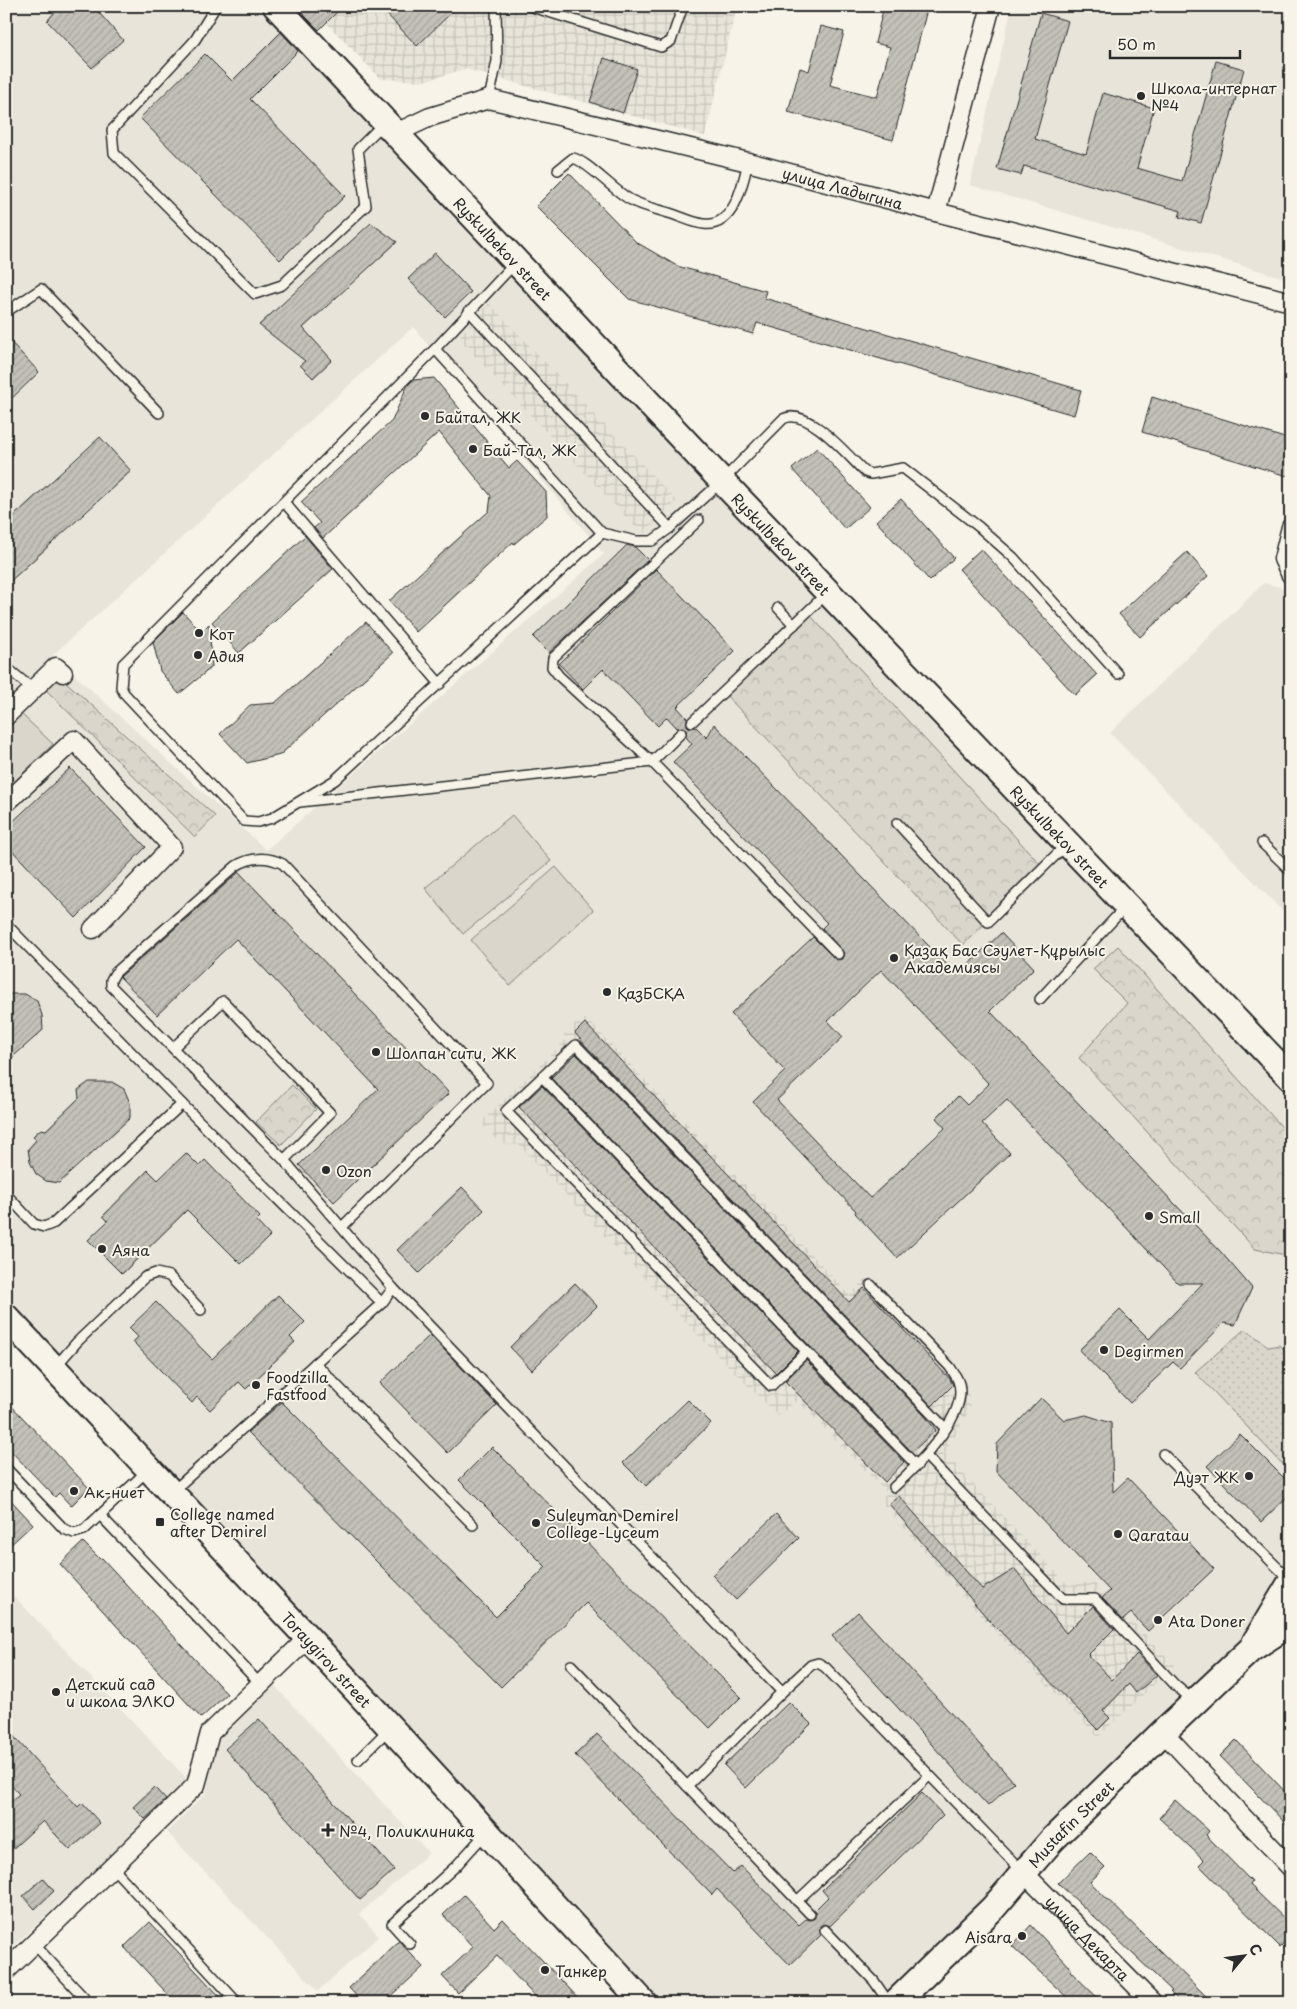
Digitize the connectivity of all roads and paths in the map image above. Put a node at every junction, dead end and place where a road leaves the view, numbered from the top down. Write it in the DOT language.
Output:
graph roads {
  1 [pos="216,6"];
  2 [pos="276,6"];
  3 [pos="496,6"];
  4 [pos="529,6"];
  5 [pos="683,6"];
  6 [pos="991,6"];
  7 [pos="489,99"];
  8 [pos="391,127"];
  9 [pos="748,162"];
  10 [pos="558,170"];
  11 [pos="936,212"];
  12 [pos="516,262"];
  13 [pos="6,302"];
  14 [pos="1291,302"];
  15 [pos="469,312"];
  16 [pos="435,349"];
  17 [pos="159,414"];
  18 [pos="722,480"];
  19 [pos="284,502"];
  20 [pos="699,520"];
  21 [pos="1291,527"];
  22 [pos="670,528"];
  23 [pos="602,533"];
  24 [pos="1291,575"];
  25 [pos="828,592"];
  26 [pos="778,608"];
  27 [pos="794,625"];
  28 [pos="6,667"];
  29 [pos="63,673"];
  30 [pos="1118,674"];
  31 [pos="440,684"];
  32 [pos="35,691"];
  33 [pos="6,716"];
  34 [pos="692,722"];
  35 [pos="681,733"];
  36 [pos="652,762"];
  37 [pos="6,803"];
  38 [pos="296,803"];
  39 [pos="897,823"];
  40 [pos="1262,843"];
  41 [pos="1067,844"];
  42 [pos="1291,871"];
  43 [pos="1126,906"];
  44 [pos="6,924"];
  45 [pos="93,930"];
  46 [pos="838,954"];
  47 [pos="1040,999"];
  48 [pos="174,1047"];
  49 [pos="542,1077"];
  50 [pos="1291,1078"];
  51 [pos="182,1104"];
  52 [pos="284,1160"];
  53 [pos="6,1194"];
  54 [pos="342,1227"];
  55 [pos="871,1285"];
  56 [pos="394,1288"];
  57 [pos="382,1303"];
  58 [pos="201,1310"];
  59 [pos="6,1316"];
  60 [pos="805,1353"];
  61 [pos="315,1363"];
  62 [pos="54,1368"];
  63 [pos="945,1428"];
  64 [pos="1163,1454"];
  65 [pos="926,1456"];
  66 [pos="916,1466"];
  67 [pos="6,1468"];
  68 [pos="149,1469"];
  69 [pos="894,1487"];
  70 [pos="172,1492"];
  71 [pos="100,1515"];
  72 [pos="473,1525"];
  73 [pos="1291,1582"];
  74 [pos="1287,1618"];
  75 [pos="308,1638"];
  76 [pos="1251,1649"];
  77 [pos="571,1665"];
  78 [pos="261,1685"];
  79 [pos="782,1692"];
  80 [pos="1195,1702"];
  81 [pos="390,1727"];
  82 [pos="1163,1732"];
  83 [pos="358,1760"];
  84 [pos="929,1776"];
  85 [pos="687,1786"];
  86 [pos="487,1832"];
  87 [pos="113,1868"];
  88 [pos="1291,1868"];
  89 [pos="1024,1873"];
  90 [pos="797,1901"];
  91 [pos="810,1914"];
  92 [pos="825,1930"];
  93 [pos="410,1944"];
  94 [pos="35,1945"];
  95 [pos="6,1971"];
  96 [pos="89,2003"];
  97 [pos="238,2003"];
  98 [pos="644,2003"];
  99 [pos="889,2003"];
  100 [pos="894,2003"];
  101 [pos="1153,2003"];
  1 -- 8 [label="lane"];
  2 -- 8 [label="street, Ryskulbekov street"];
  3 -- 7 [label="lane"];
  4 -- 5 [label="lane"];
  6 -- 11 [label="street"];
  7 -- 8 [label="street"];
  7 -- 9 [label="street, улица Ладыгина"];
  8 -- 12 [label="street, Ryskulbekov street"];
  9 -- 10 [label="lane"];
  9 -- 11 [label="street, улица Ладыгина"];
  11 -- 14 [label="street, улица Ладыгина"];
  12 -- 15 [label="lane"];
  12 -- 18 [label="street, Ryskulbekov street"];
  13 -- 17 [label="lane"];
  15 -- 16 [label="lane"];
  15 -- 22 [label="lane"];
  16 -- 19 [label="lane"];
  16 -- 23 [label="lane"];
  18 -- 22 [label="lane"];
  18 -- 25 [label="street, Ryskulbekov street"];
  18 -- 30 [label="lane"];
  19 -- 31 [label="lane"];
  19 -- 38 [label="lane"];
  20 -- 36 [label="lane"];
  21 -- 24 [label="street"];
  22 -- 23 [label="lane"];
  23 -- 31 [label="lane"];
  25 -- 27 [label="lane"];
  25 -- 41 [label="street, Ryskulbekov street"];
  26 -- 27 [label="lane"];
  27 -- 34 [label="lane"];
  28 -- 32 [label="lane"];
  29 -- 32 [label="street"];
  31 -- 38 [label="lane"];
  32 -- 33 [label="street"];
  35 -- 36 [label="lane"];
  36 -- 38 [label="lane"];
  36 -- 46 [label="lane"];
  37 -- 45 [label="street"];
  39 -- 41 [label="lane"];
  40 -- 42 [label="lane"];
  41 -- 43 [label="street, Ryskulbekov street"];
  43 -- 47 [label="lane"];
  43 -- 50 [label="street, Ryskulbekov street"];
  44 -- 51 [label="lane"];
  48 -- 52 [label="lane"];
  48 -- 52 [label="lane"];
  48 -- 54 [label="lane"];
  49 -- 60 [label="lane"];
  49 -- 60 [label="lane"];
  49 -- 63 [label="lane"];
  51 -- 53 [label="lane"];
  51 -- 57 [label="lane"];
  52 -- 54 [label="lane"];
  54 -- 56 [label="lane"];
  55 -- 63 [label="lane"];
  56 -- 57 [label="lane"];
  56 -- 79 [label="lane"];
  57 -- 61 [label="lane"];
  58 -- 62 [label="lane"];
  59 -- 62 [label="street, Toraygirov street"];
  60 -- 66 [label="lane"];
  61 -- 70 [label="lane"];
  61 -- 72 [label="lane"];
  62 -- 68 [label="street, Toraygirov street"];
  63 -- 65 [label="lane"];
  64 -- 73 [label="lane"];
  65 -- 66 [label="lane"];
  65 -- 80 [label="lane"];
  66 -- 69 [label="lane"];
  67 -- 71 [label="lane"];
  68 -- 70 [label="street, Toraygirov street"];
  68 -- 71 [label="lane"];
  70 -- 75 [label="street, Toraygirov street"];
  71 -- 78 [label="lane"];
  73 -- 76 [label="street, Mustafin Street"];
  74 -- 76 [label="street, Mustafin Street"];
  75 -- 78 [label="street"];
  75 -- 81 [label="street, Toraygirov street"];
  76 -- 80 [label="street, Mustafin Street"];
  77 -- 85 [label="lane"];
  78 -- 87 [label="street"];
  79 -- 84 [label="lane"];
  79 -- 85 [label="lane"];
  80 -- 82 [label="street, Mustafin Street"];
  81 -- 83 [label="lane"];
  81 -- 86 [label="street, Toraygirov street"];
  82 -- 88 [label="street"];
  82 -- 89 [label="street, Mustafin Street"];
  84 -- 89 [label="lane"];
  84 -- 90 [label="lane"];
  85 -- 90 [label="lane"];
  86 -- 93 [label="lane"];
  86 -- 98 [label="street, Toraygirov street"];
  87 -- 94 [label="street"];
  87 -- 97 [label="lane"];
  89 -- 100 [label="street, Mustafin Street"];
  89 -- 101 [label="street, улица Декарта"];
  90 -- 91 [label="lane"];
  92 -- 99 [label="lane"];
  94 -- 95 [label="street"];
  94 -- 96 [label="lane"];
}
